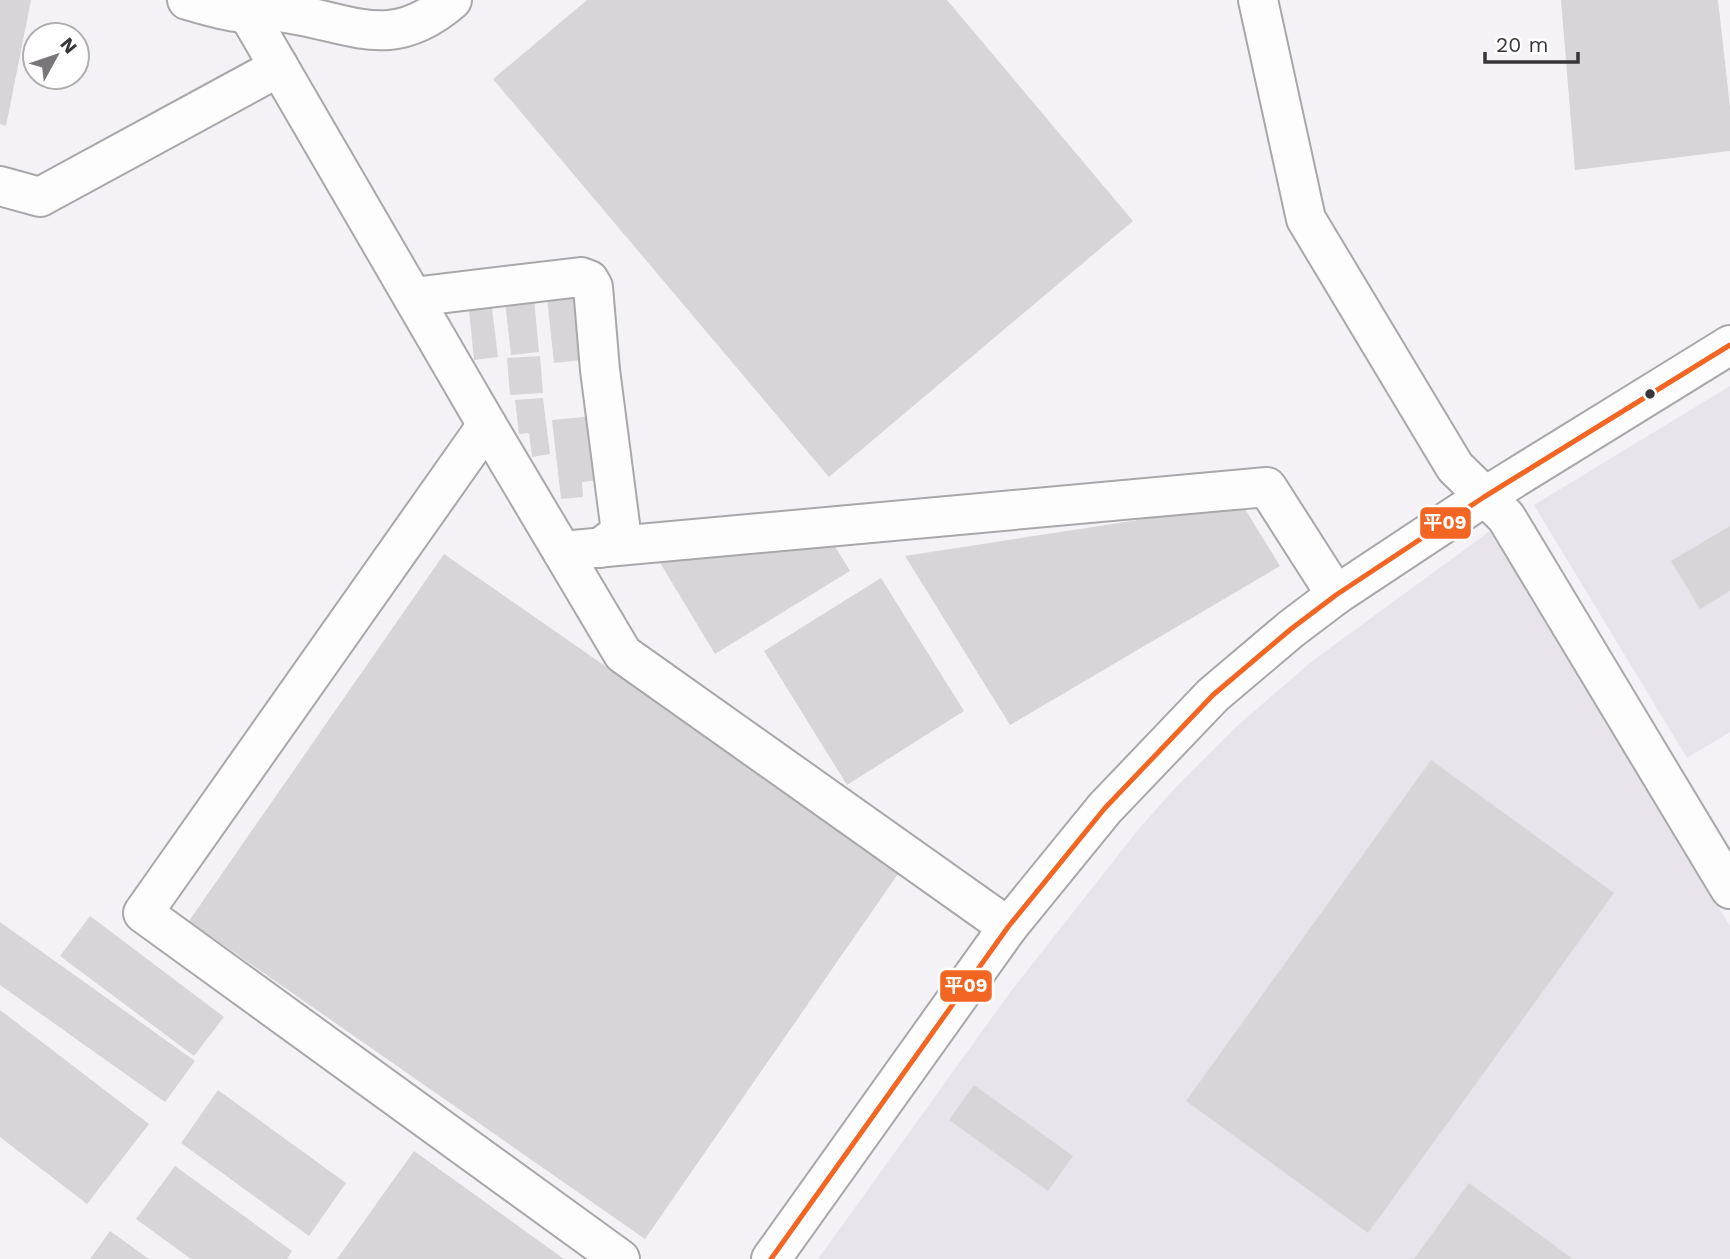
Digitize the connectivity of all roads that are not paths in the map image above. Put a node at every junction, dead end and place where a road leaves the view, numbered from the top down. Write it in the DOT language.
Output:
graph roads {
  1 [pos="187,0"];
  2 [pos="452,0"];
  3 [pos="1258,0"];
  4 [pos="244,7"];
  5 [pos="279,67"];
  6 [pos="0,186"];
  7 [pos="413,297"];
  8 [pos="1730,345"];
  9 [pos="488,425"];
  10 [pos="1483,497"];
  11 [pos="600,548"];
  12 [pos="562,551"];
  13 [pos="1336,595"];
  14 [pos="1730,889"];
  15 [pos="1008,927"];
  16 [pos="620,1259"];
  17 [pos="771,1259"];
  1 -- 4 [label="street"];
  2 -- 4 [label="street"];
  3 -- 10 [label="street"];
  4 -- 5 [label="street"];
  5 -- 6 [label="street"];
  5 -- 7 [label="street"];
  7 -- 9 [label="street"];
  7 -- 11 [label="street"];
  8 -- 10 [label="street"];
  9 -- 12 [label="street"];
  9 -- 16 [label="street"];
  10 -- 13 [label="street"];
  10 -- 14 [label="street"];
  11 -- 12 [label="street"];
  11 -- 13 [label="street"];
  12 -- 15 [label="street"];
  13 -- 15 [label="street"];
  15 -- 17 [label="street"];
}
